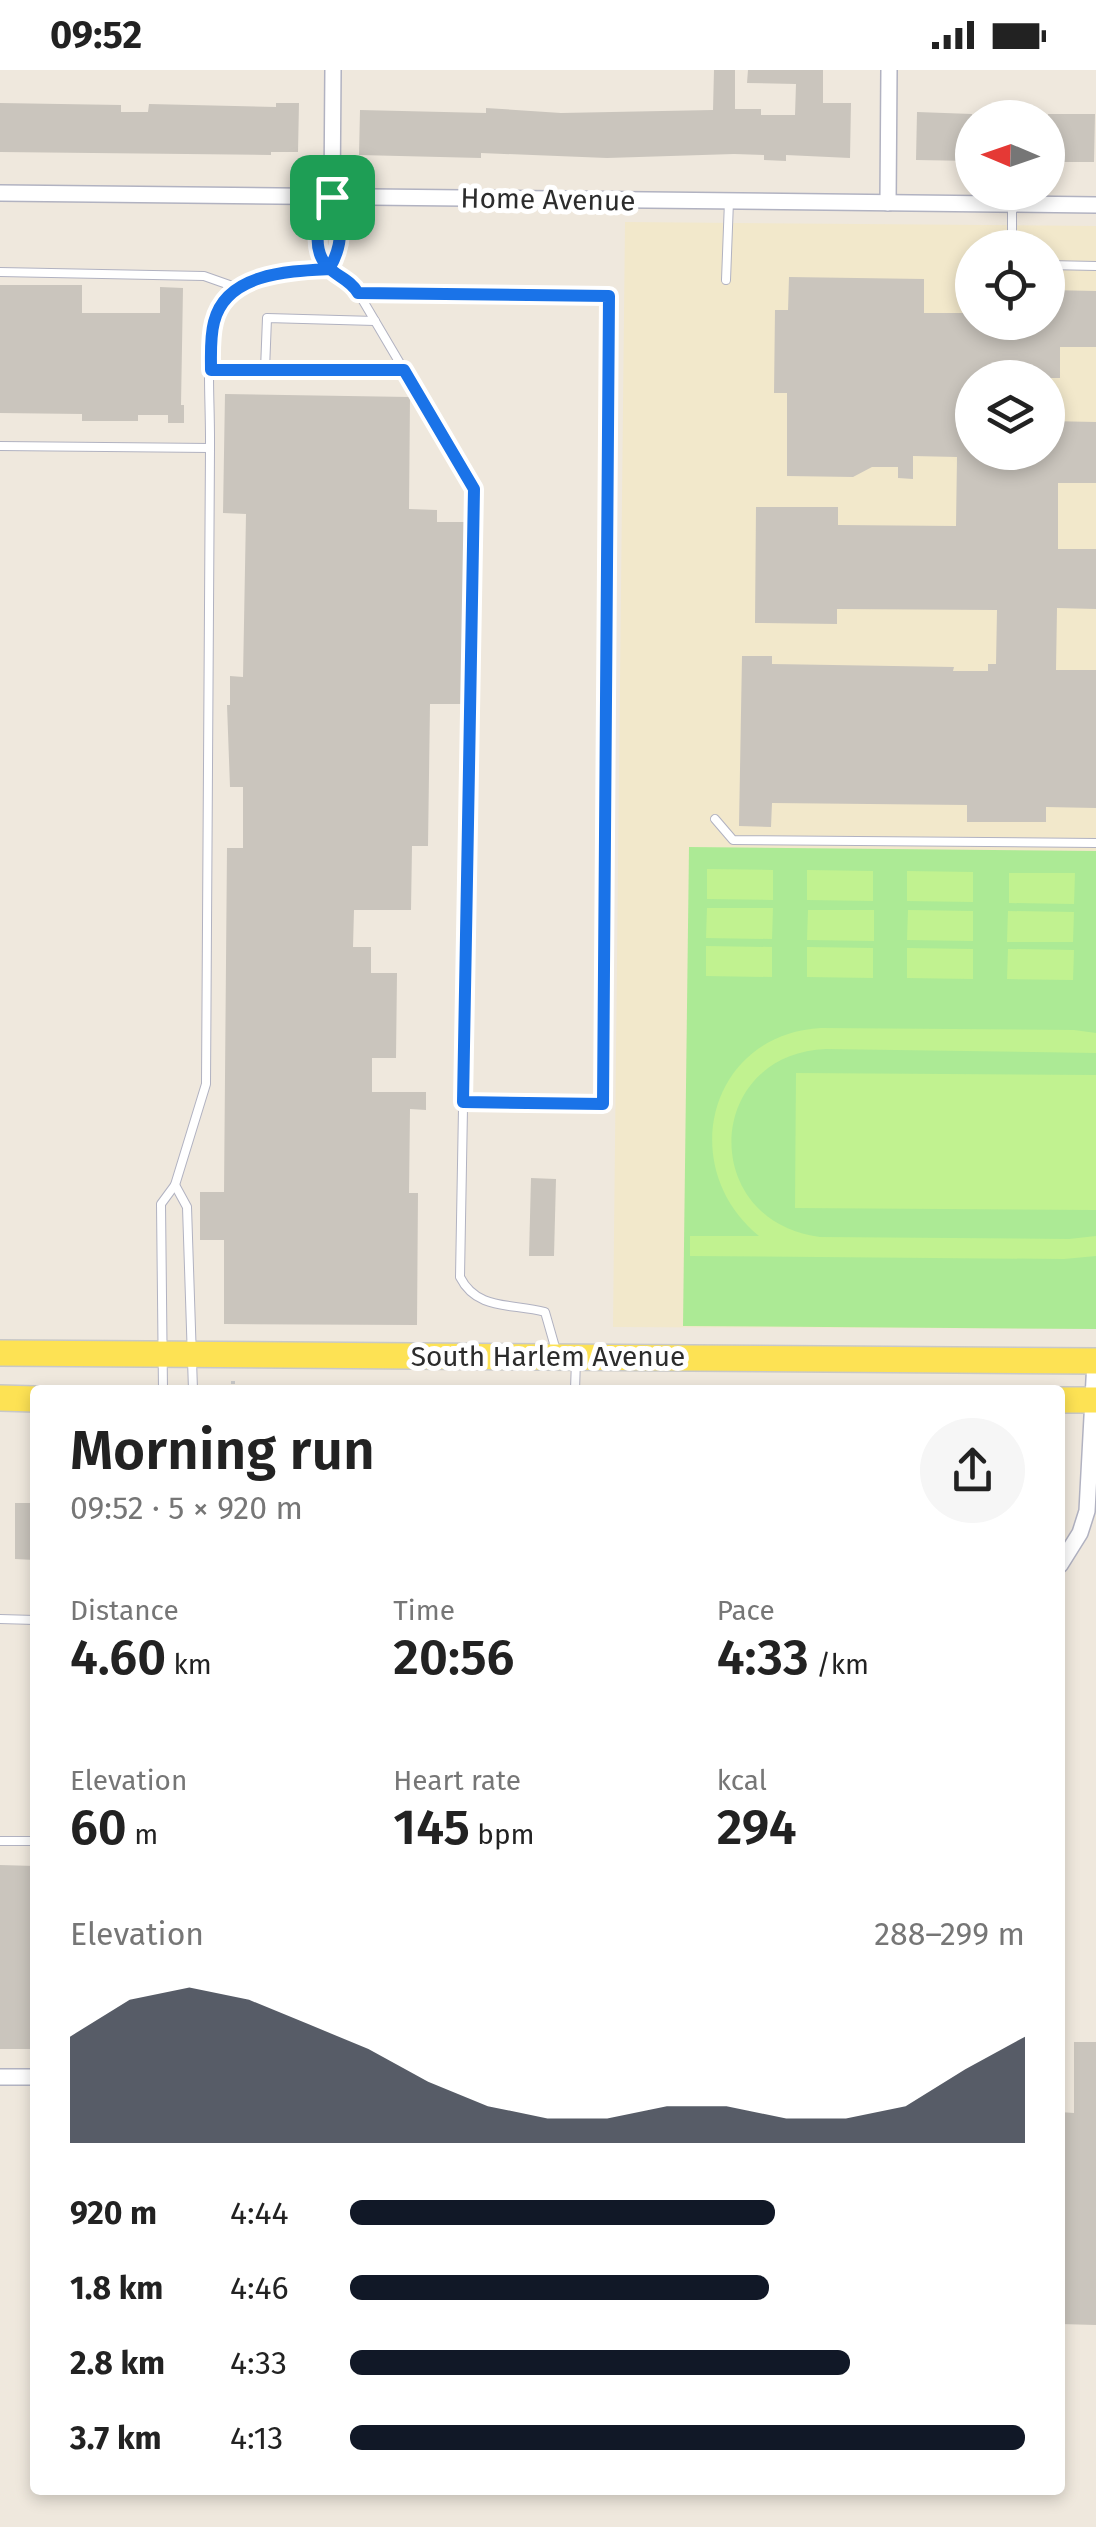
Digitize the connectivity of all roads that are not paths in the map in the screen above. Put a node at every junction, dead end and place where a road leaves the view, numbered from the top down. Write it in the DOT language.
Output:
graph roads {
  1 [pos="334,70"];
  2 [pos="890,70"];
  3 [pos="0,193"];
  4 [pos="332,197"];
  5 [pos="728,202"];
  6 [pos="888,202"];
  7 [pos="955,203"];
  8 [pos="1065,205"];
  9 [pos="1096,205"];
  10 [pos="1065,265"];
  11 [pos="1096,266"];
  12 [pos="329,269"];
  13 [pos="0,272"];
  14 [pos="726,280"];
  15 [pos="238,288"];
  16 [pos="358,293"];
  17 [pos="375,321"];
  18 [pos="211,370"];
  19 [pos="265,370"];
  20 [pos="404,370"];
  21 [pos="0,446"];
  22 [pos="210,448"];
  23 [pos="716,819"];
  24 [pos="1096,843"];
  25 [pos="463,1102"];
  26 [pos="175,1185"];
  27 [pos="0,1353"];
  28 [pos="162,1354"];
  29 [pos="194,1354"];
  30 [pos="567,1356"];
  31 [pos="1096,1360"];
  32 [pos="162,1385"];
  33 [pos="193,1385"];
  34 [pos="574,1385"];
  35 [pos="0,1398"];
  36 [pos="30,1398"];
  37 [pos="1065,1400"];
  38 [pos="1095,1400"];
  39 [pos="1065,1557"];
  40 [pos="0,1619"];
  41 [pos="30,1620"];
  42 [pos="0,1841"];
  43 [pos="30,1841"];
  44 [pos="0,2077"];
  45 [pos="30,2078"];
  1 -- 4 [label="street"];
  2 -- 6 [label="street"];
  3 -- 4 [label="street, Home Avenue"];
  4 -- 5 [label="street, Home Avenue"];
  4 -- 12 [label="lane"];
  4 -- 12 [label="lane"];
  5 -- 6 [label="street, Home Avenue"];
  5 -- 14 [label="lane"];
  6 -- 7 [label="street, Home Avenue"];
  8 -- 9 [label="street, Home Avenue"];
  10 -- 11 [label="lane"];
  12 -- 15 [label="lane"];
  12 -- 16 [label="lane"];
  13 -- 15 [label="lane"];
  15 -- 18 [label="lane"];
  16 -- 17 [label="lane"];
  16 -- 25 [label="lane"];
  17 -- 19 [label="lane"];
  17 -- 20 [label="lane"];
  18 -- 19 [label="lane"];
  18 -- 22 [label="lane"];
  19 -- 20 [label="lane"];
  20 -- 25 [label="lane"];
  21 -- 22 [label="lane"];
  22 -- 26 [label="lane"];
  23 -- 24 [label="lane"];
  25 -- 30 [label="lane"];
  26 -- 28 [label="lane"];
  26 -- 29 [label="lane"];
  27 -- 28 [label="main road, South Harlem Avenue"];
  28 -- 29 [label="main road, South Harlem Avenue"];
  28 -- 32 [label="lane"];
  29 -- 30 [label="main road, South Harlem Avenue"];
  29 -- 33 [label="lane"];
  30 -- 31 [label="main road, South Harlem Avenue"];
  30 -- 34 [label="lane"];
  31 -- 38 [label="street"];
  35 -- 36 [label="main road"];
  37 -- 38 [label="main road"];
  38 -- 39 [label="street"];
  40 -- 41 [label="lane"];
  42 -- 43 [label="lane"];
  44 -- 45 [label="street"];
}
